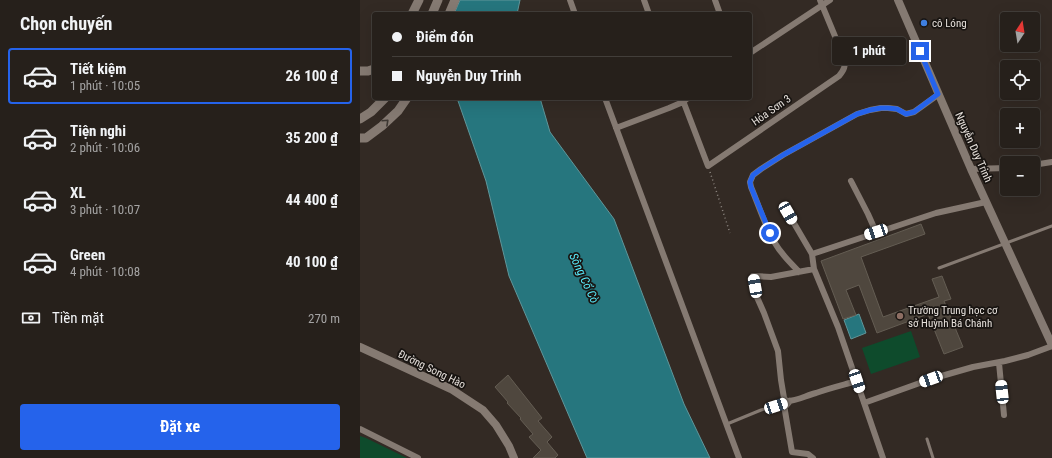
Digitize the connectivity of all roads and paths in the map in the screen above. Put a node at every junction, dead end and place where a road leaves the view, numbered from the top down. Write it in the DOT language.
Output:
graph roads {
  1 [pos="419,0"];
  2 [pos="438,0"];
  3 [pos="455,0"];
  4 [pos="570,0"];
  5 [pos="644,0"];
  6 [pos="715,0"];
  7 [pos="830,0"];
  8 [pos="898,0"];
  9 [pos="821,2"];
  10 [pos="413,12"];
  11 [pos="433,12"];
  12 [pos="450,12"];
  13 [pos="574,12"];
  14 [pos="648,12"];
  15 [pos="719,12"];
  16 [pos="752,52"];
  17 [pos="372,70"];
  18 [pos="360,71"];
  19 [pos="938,94"];
  20 [pos="382,100"];
  21 [pos="406,100"];
  22 [pos="606,100"];
  23 [pos="682,100"];
  24 [pos="684,100"];
  25 [pos="360,119"];
  26 [pos="616,128"];
  27 [pos="360,138"];
  28 [pos="1052,162"];
  29 [pos="1040,164"];
  30 [pos="708,166"];
  31 [pos="1000,168"];
  32 [pos="971,169"];
  33 [pos="851,181"];
  34 [pos="986,202"];
  35 [pos="788,213"];
  36 [pos="1052,226"];
  37 [pos="876,232"];
  38 [pos="730,233"];
  39 [pos="1006,244"];
  40 [pos="812,254"];
  41 [pos="939,268"];
  42 [pos="814,269"];
  43 [pos="799,272"];
  44 [pos="1052,346"];
  45 [pos="360,347"];
  46 [pos="999,363"];
  47 [pos="857,381"];
  48 [pos="790,401"];
  49 [pos="864,403"];
  50 [pos="1004,415"];
  51 [pos="727,424"];
  52 [pos="360,429"];
  53 [pos="927,439"];
  54 [pos="418,458"];
  55 [pos="514,458"];
  56 [pos="739,458"];
  57 [pos="813,458"];
  58 [pos="883,458"];
  59 [pos="932,458"];
  1 -- 10 [label="main road"];
  2 -- 11 [label="main road"];
  3 -- 12 [label="main road"];
  4 -- 13 [label="street"];
  5 -- 14 [label="street"];
  6 -- 15 [label="street"];
  7 -- 9 [label="street"];
  8 -- 19 [label="street, Nguyễn Duy Trinh"];
  9 -- 16 [label="street"];
  9 -- 30 [label="street, Hỏa Sơn 3"];
  17 -- 18 [label="main road"];
  19 -- 32 [label="street, Nguyễn Duy Trinh"];
  19 -- 43 [label="street"];
  20 -- 25 [label="main road"];
  27 -- 21 [label="main road, one-way"];
  22 -- 26 [label="street"];
  23 -- 26 [label="street"];
  24 -- 30 [label="street"];
  26 -- 51 [label="street"];
  28 -- 29 [label="street"];
  30 -- 38 [label="path"];
  31 -- 32 [label="street"];
  32 -- 34 [label="street, Nguyễn Duy Trinh"];
  33 -- 37 [label="street"];
  34 -- 37 [label="street"];
  34 -- 39 [label="street, Nguyễn Duy Trinh"];
  35 -- 40 [label="street"];
  36 -- 39 [label="lane"];
  37 -- 40 [label="street"];
  39 -- 41 [label="lane"];
  39 -- 44 [label="street, Nguyễn Duy Trinh"];
  40 -- 42 [label="street"];
  42 -- 43 [label="street"];
  42 -- 47 [label="street"];
  43 -- 48 [label="street"];
  44 -- 46 [label="street"];
  45 -- 55 [label="street, Đường Song Hào"];
  46 -- 49 [label="street"];
  46 -- 50 [label="street"];
  47 -- 48 [label="street"];
  47 -- 49 [label="street"];
  48 -- 51 [label="lane"];
  48 -- 57 [label="street"];
  49 -- 58 [label="street"];
  51 -- 56 [label="street"];
  52 -- 54 [label="street"];
  53 -- 59 [label="lane"];
}
